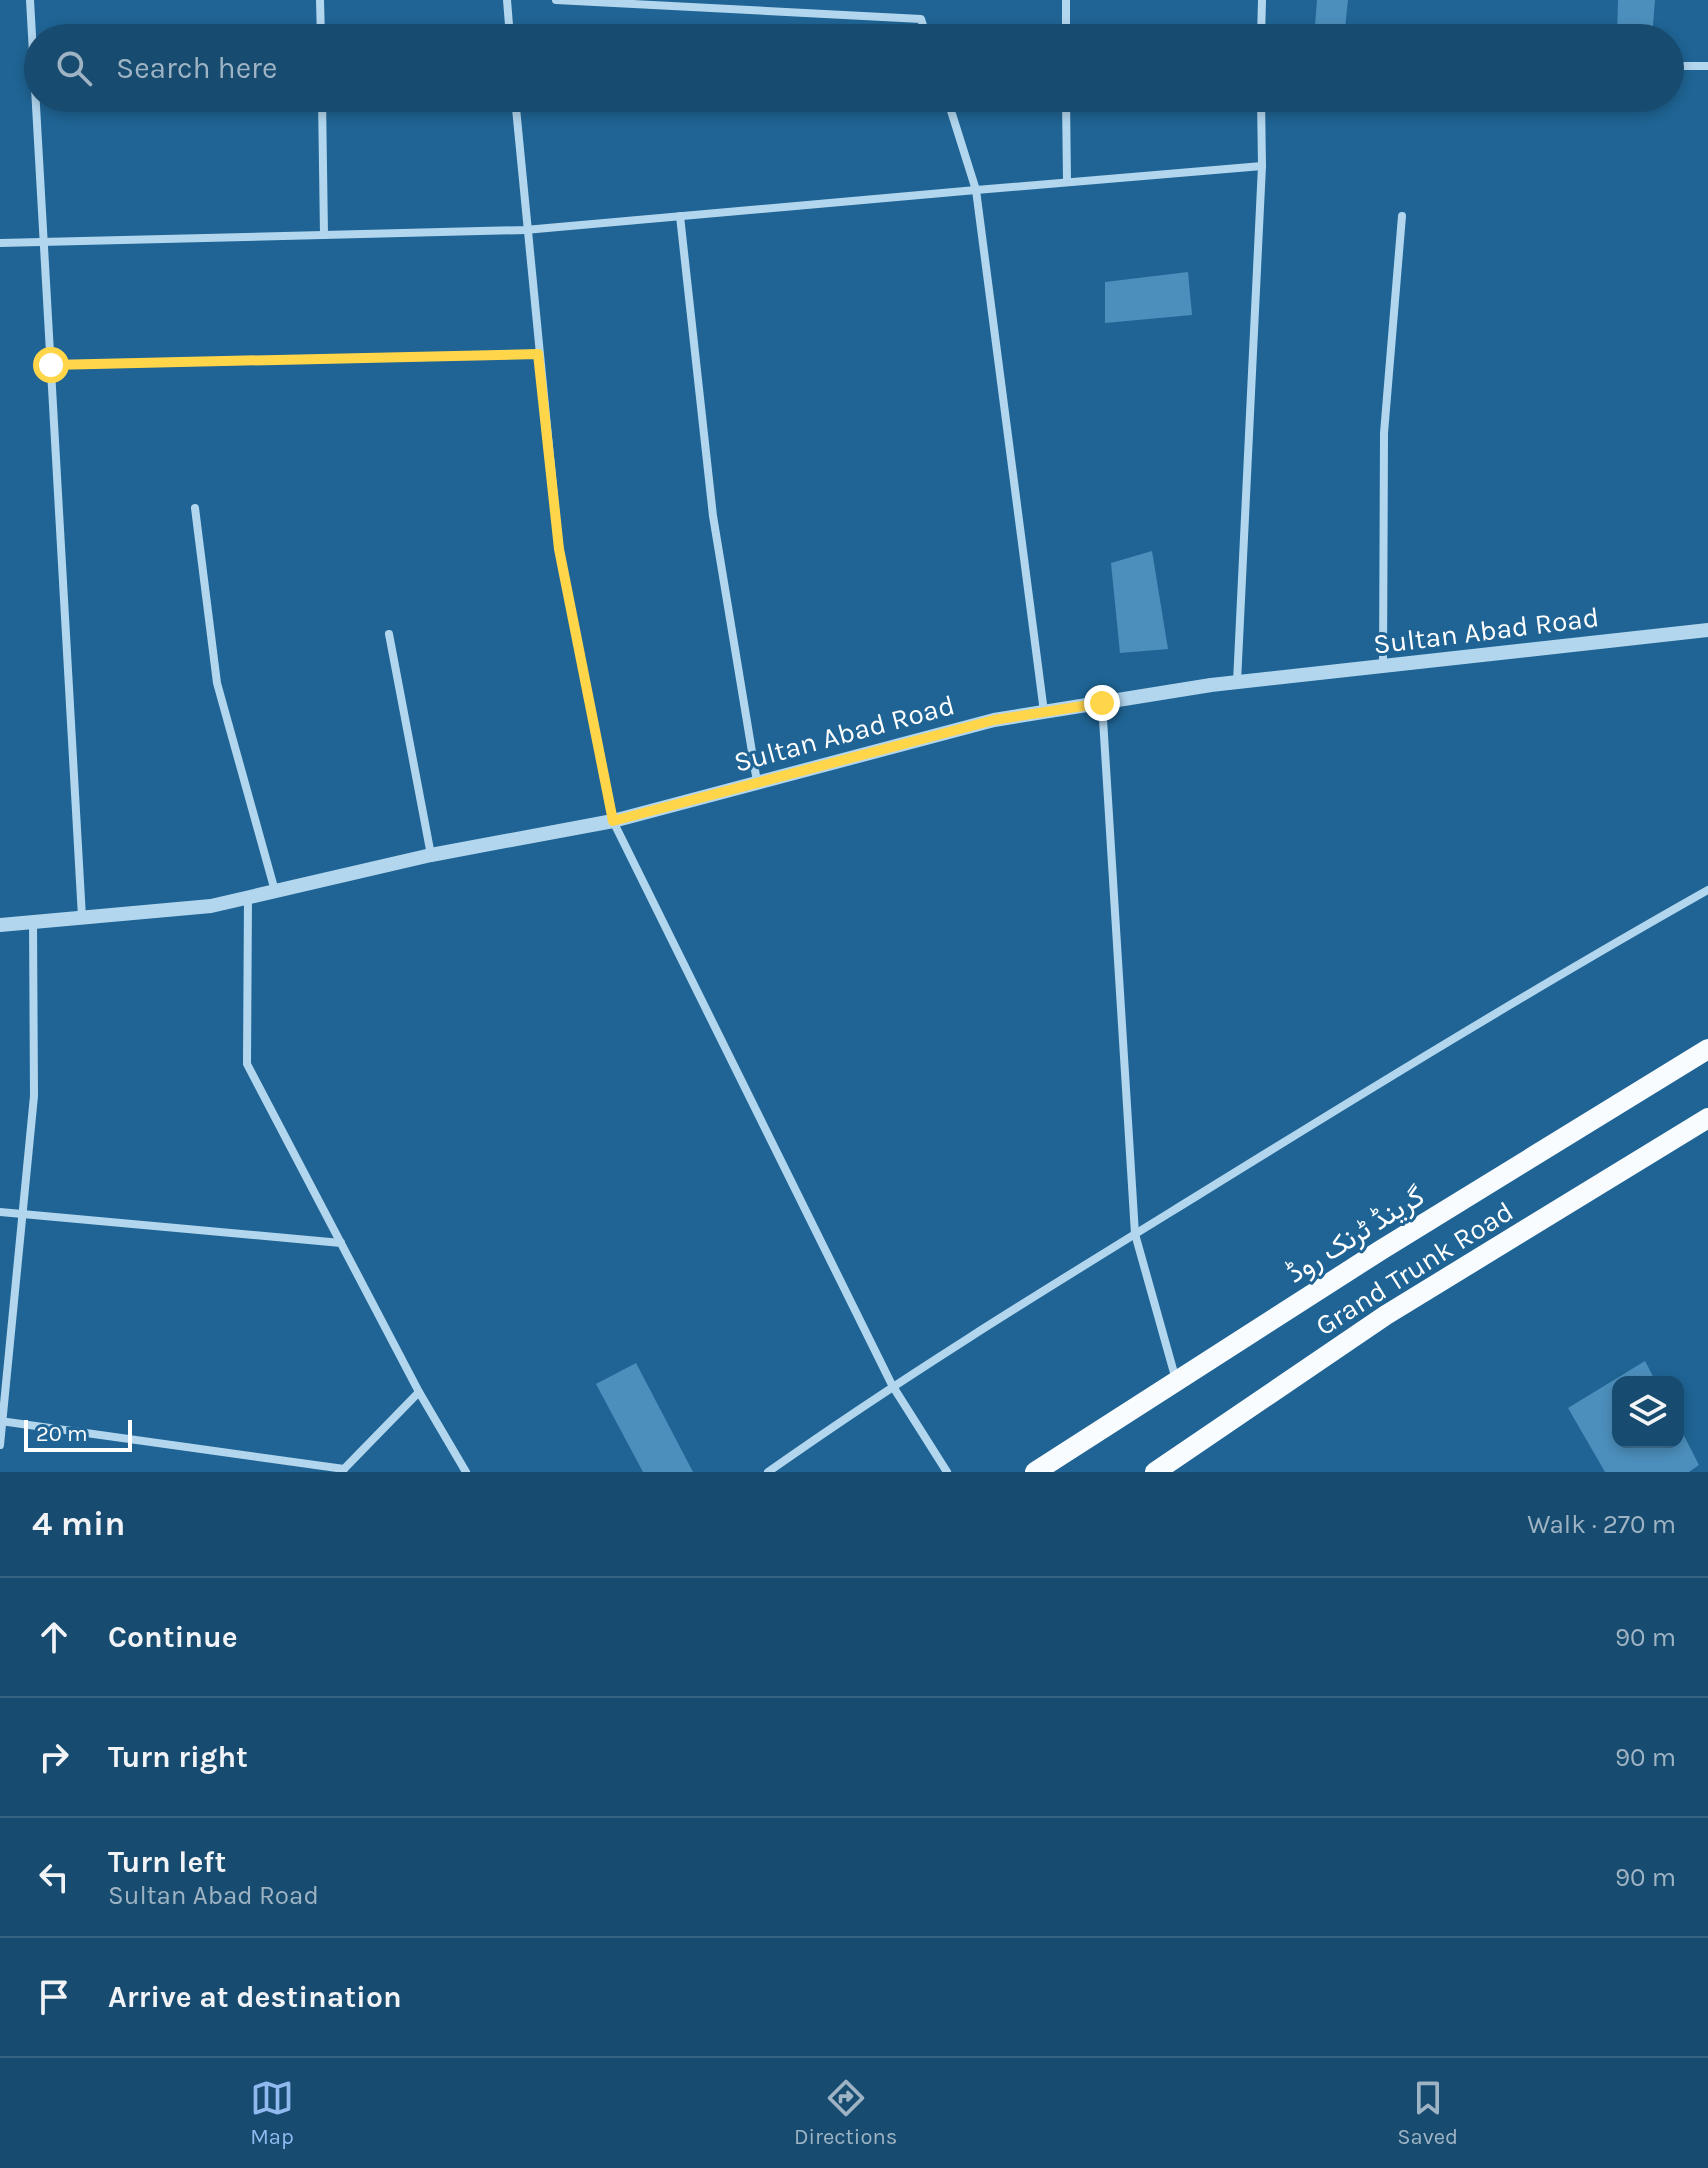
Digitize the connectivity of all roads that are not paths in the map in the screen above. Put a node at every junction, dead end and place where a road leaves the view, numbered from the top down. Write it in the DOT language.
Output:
graph roads {
  1 [pos="30,0"];
  2 [pos="320,0"];
  3 [pos="507,0"];
  4 [pos="556,0"];
  5 [pos="1066,0"];
  6 [pos="1262,0"];
  7 [pos="31,24"];
  8 [pos="321,24"];
  9 [pos="509,24"];
  10 [pos="923,24"];
  11 [pos="1066,24"];
  12 [pos="1261,24"];
  13 [pos="1684,66"];
  14 [pos="1708,66"];
  15 [pos="36,112"];
  16 [pos="322,112"];
  17 [pos="516,112"];
  18 [pos="951,112"];
  19 [pos="1066,112"];
  20 [pos="1261,112"];
  21 [pos="1262,166"];
  22 [pos="1067,182"];
  23 [pos="976,190"];
  24 [pos="680,216"];
  25 [pos="1402,216"];
  26 [pos="525,230"];
  27 [pos="324,235"];
  28 [pos="43,242"];
  29 [pos="0,243"];
  30 [pos="538,354"];
  31 [pos="51,365"];
  32 [pos="195,508"];
  33 [pos="1708,630"];
  34 [pos="389,634"];
  35 [pos="1383,668"];
  36 [pos="1237,682"];
  37 [pos="1102,703"];
  38 [pos="1044,712"];
  39 [pos="757,782"];
  40 [pos="613,821"];
  41 [pos="431,855"];
  42 [pos="1708,890"];
  43 [pos="275,891"];
  44 [pos="248,897"];
  45 [pos="82,917"];
  46 [pos="33,922"];
  47 [pos="0,925"];
  48 [pos="1708,1049"];
  49 [pos="1708,1118"];
  50 [pos="0,1212"];
  51 [pos="23,1214"];
  52 [pos="1135,1234"];
  53 [pos="341,1243"];
  54 [pos="1177,1381"];
  55 [pos="892,1385"];
  56 [pos="419,1392"];
  57 [pos="1,1421"];
  58 [pos="0,1445"];
  59 [pos="343,1471"];
  60 [pos="466,1472"];
  61 [pos="768,1472"];
  62 [pos="947,1472"];
  63 [pos="1035,1472"];
  64 [pos="1155,1472"];
  1 -- 7 [label="street"];
  2 -- 8 [label="street"];
  3 -- 9 [label="street"];
  4 -- 10 [label="street"];
  5 -- 11 [label="street"];
  6 -- 12 [label="street"];
  13 -- 14 [label="street"];
  15 -- 28 [label="street"];
  16 -- 27 [label="street"];
  17 -- 26 [label="street"];
  18 -- 23 [label="street"];
  19 -- 22 [label="street"];
  20 -- 21 [label="street"];
  21 -- 22 [label="street"];
  21 -- 36 [label="street"];
  22 -- 23 [label="street"];
  23 -- 24 [label="street"];
  23 -- 38 [label="street"];
  24 -- 26 [label="street"];
  24 -- 39 [label="street"];
  25 -- 35 [label="street"];
  26 -- 27 [label="street"];
  26 -- 30 [label="street"];
  27 -- 28 [label="street"];
  28 -- 29 [label="street"];
  28 -- 31 [label="street"];
  30 -- 31 [label="street"];
  30 -- 40 [label="street"];
  31 -- 45 [label="street"];
  32 -- 43 [label="street"];
  33 -- 35 [label="street, Sultan Abad Road"];
  34 -- 41 [label="street"];
  35 -- 36 [label="street, Sultan Abad Road"];
  36 -- 37 [label="street, Sultan Abad Road"];
  37 -- 38 [label="street, Sultan Abad Road"];
  37 -- 52 [label="street"];
  38 -- 39 [label="street, Sultan Abad Road"];
  39 -- 40 [label="street, Sultan Abad Road"];
  40 -- 41 [label="street, Sultan Abad Road"];
  40 -- 55 [label="street"];
  41 -- 43 [label="street, Sultan Abad Road"];
  42 -- 52 [label="street"];
  43 -- 44 [label="street, Sultan Abad Road"];
  44 -- 45 [label="street, Sultan Abad Road"];
  44 -- 53 [label="street"];
  45 -- 46 [label="street, Sultan Abad Road"];
  46 -- 47 [label="street, Sultan Abad Road"];
  46 -- 51 [label="street"];
  48 -- 54 [label="main road, گرینڈ ٹرنک روڈ"];
  49 -- 64 [label="main road, Grand Trunk Road"];
  50 -- 51 [label="street"];
  51 -- 53 [label="street"];
  51 -- 57 [label="street"];
  52 -- 54 [label="street"];
  52 -- 55 [label="street"];
  53 -- 56 [label="street"];
  54 -- 63 [label="main road, گرینڈ ٹرنک روڈ"];
  55 -- 61 [label="street"];
  55 -- 62 [label="street"];
  56 -- 59 [label="street"];
  56 -- 60 [label="street"];
  57 -- 58 [label="street"];
  57 -- 59 [label="street"];
}
